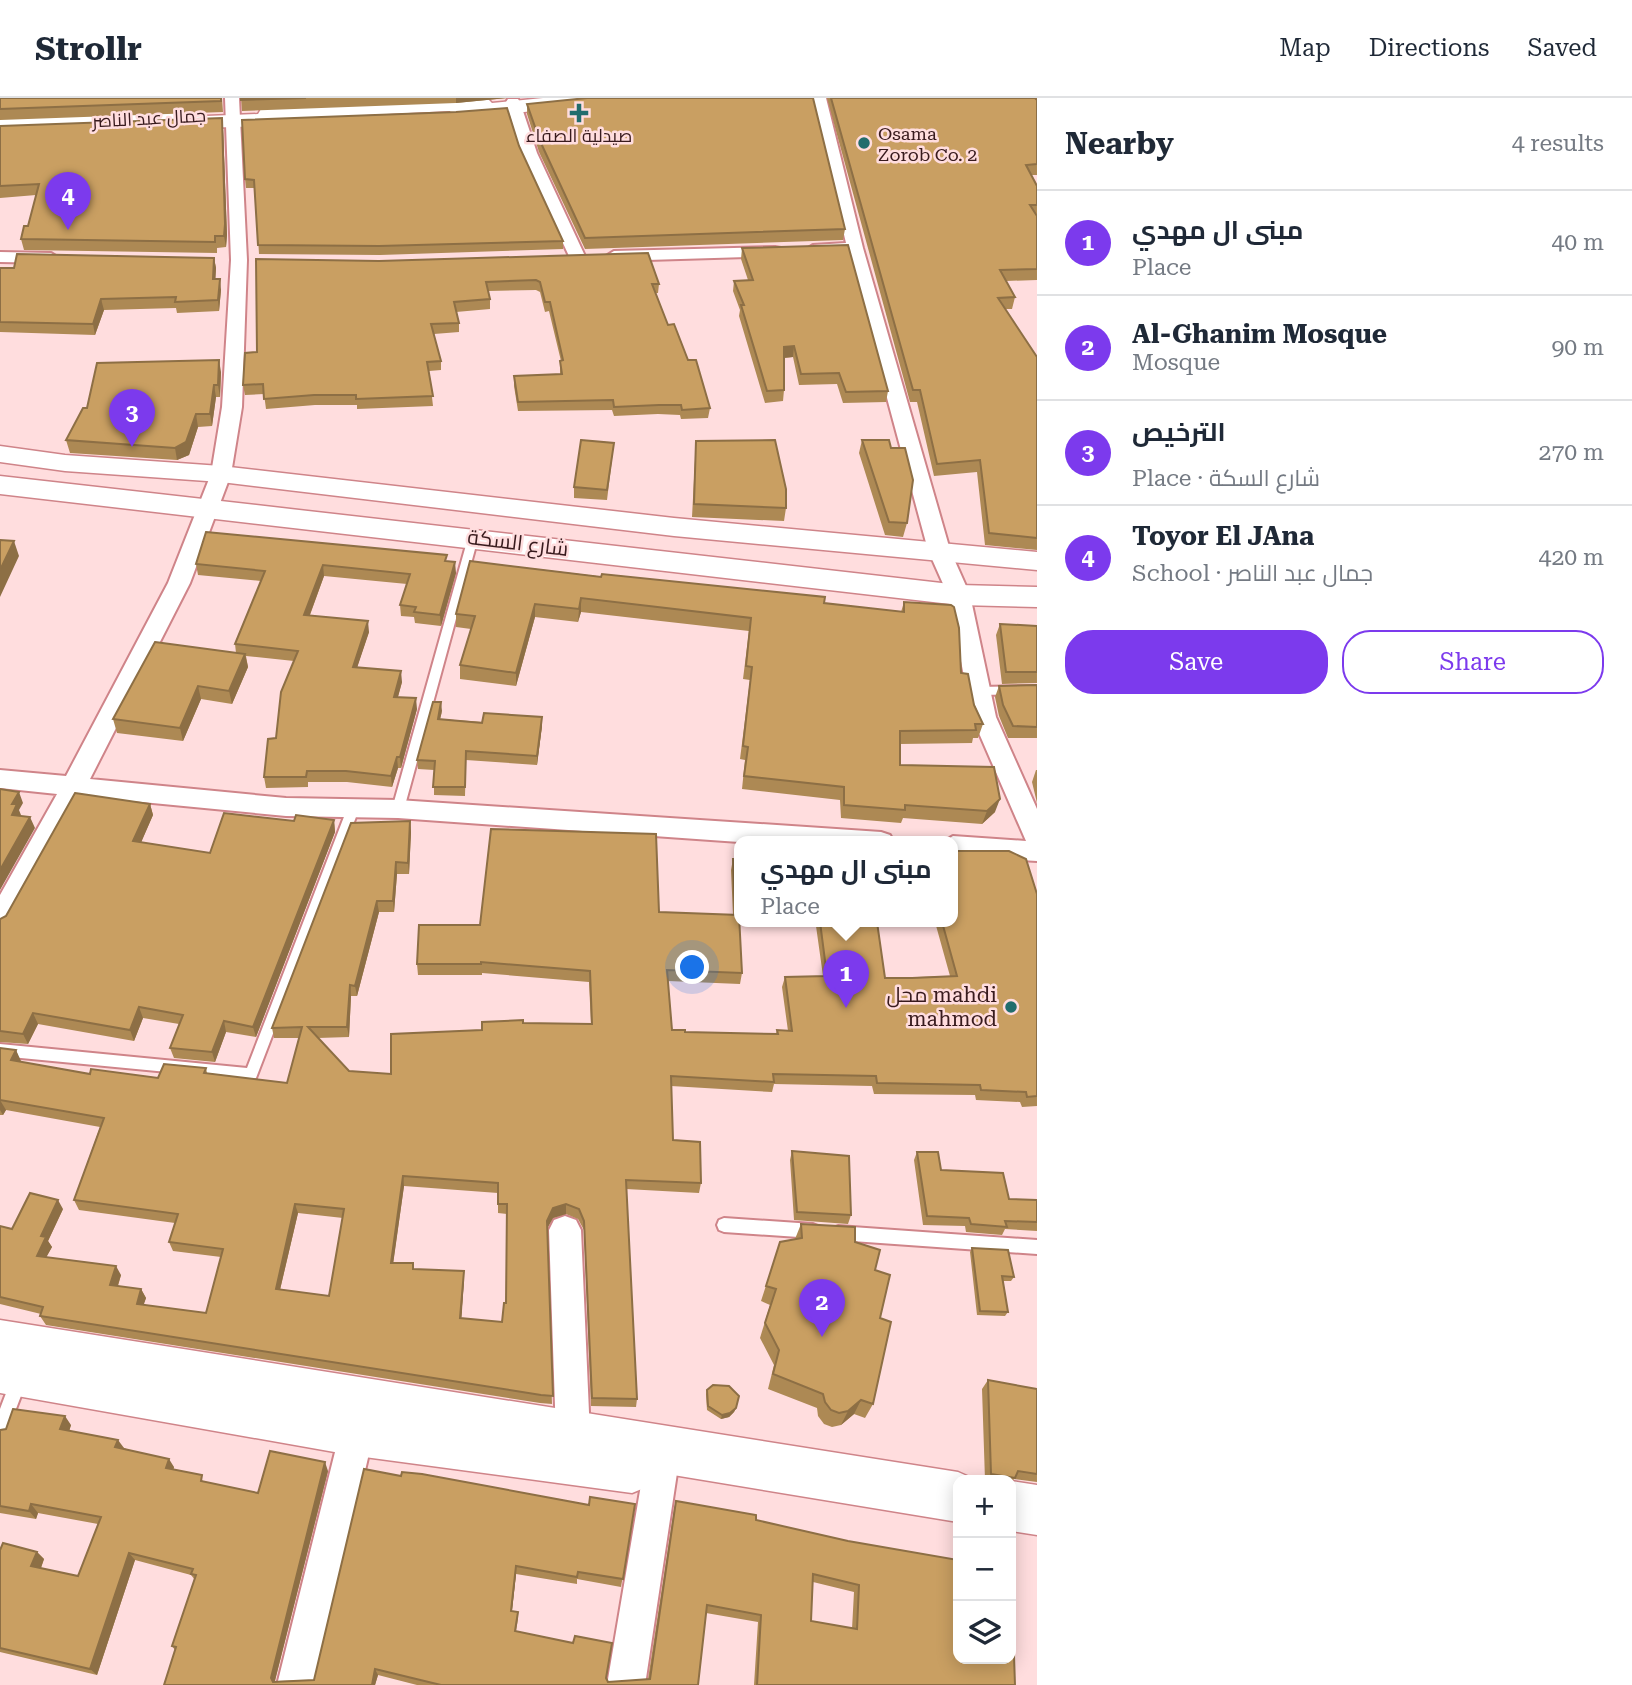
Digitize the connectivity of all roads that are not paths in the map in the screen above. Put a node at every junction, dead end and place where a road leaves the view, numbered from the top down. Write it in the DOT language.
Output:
graph roads {
  1 [pos="550,98"];
  2 [pos="609,98"];
  3 [pos="819,98"];
  4 [pos="514,105"];
  5 [pos="232,111"];
  6 [pos="0,126"];
  7 [pos="855,248"];
  8 [pos="0,257"];
  9 [pos="66,258"];
  10 [pos="0,454"];
  11 [pos="221,474"];
  12 [pos="0,485"];
  13 [pos="210,508"];
  14 [pos="473,538"];
  15 [pos="939,550"];
  16 [pos="1037,561"];
  17 [pos="959,595"];
  18 [pos="1037,597"];
  19 [pos="1037,690"];
  20 [pos="980,691"];
  21 [pos="0,779"];
  22 [pos="73,788"];
  23 [pos="398,808"];
  24 [pos="353,809"];
  25 [pos="796,836"];
  26 [pos="1037,838"];
  27 [pos="958,846"];
  28 [pos="1037,851"];
  29 [pos="0,919"];
  30 [pos="0,1050"];
  31 [pos="724,1225"];
  32 [pos="565,1230"];
  33 [pos="1037,1247"];
  34 [pos="7,1361"];
  35 [pos="0,1429"];
  36 [pos="357,1432"];
  37 [pos="573,1435"];
  38 [pos="660,1473"];
  39 [pos="953,1496"];
  40 [pos="1016,1507"];
  41 [pos="1037,1510"];
  42 [pos="953,1518"];
  43 [pos="1016,1528"];
  44 [pos="1037,1531"];
  45 [pos="296,1685"];
  46 [pos="626,1685"];
  1 -- 4 [label="street, جمال عبد الناصر"];
  2 -- 4 [label="street, جمال عبد الناصر"];
  3 -- 7 [label="street"];
  4 -- 5 [label="street, جمال عبد الناصر"];
  4 -- 7 [label="street"];
  5 -- 6 [label="street, جمال عبد الناصر"];
  5 -- 11 [label="street"];
  7 -- 15 [label="street"];
  8 -- 9 [label="street"];
  10 -- 11 [label="street, شارع السكة"];
  11 -- 13 [label="street"];
  11 -- 15 [label="street, شارع السكة"];
  12 -- 13 [label="street, شارع السكة"];
  13 -- 14 [label="street, شارع السكة"];
  13 -- 22 [label="street"];
  14 -- 17 [label="street, شارع السكة"];
  14 -- 23 [label="lane"];
  15 -- 16 [label="street, شارع السكة"];
  15 -- 17 [label="street"];
  17 -- 18 [label="street, شارع السكة"];
  17 -- 20 [label="street"];
  19 -- 20 [label="lane"];
  20 -- 26 [label="street"];
  21 -- 22 [label="street"];
  22 -- 24 [label="street"];
  22 -- 29 [label="street"];
  23 -- 24 [label="street"];
  23 -- 25 [label="street"];
  24 -- 30 [label="lane"];
  27 -- 28 [label="street"];
  31 -- 33 [label="lane"];
  32 -- 37 [label="street"];
  34 -- 35 [label="lane"];
  34 -- 36 [label="street"];
  34 -- 37 [label="street"];
  36 -- 38 [label="street"];
  36 -- 45 [label="street"];
  37 -- 39 [label="street"];
  38 -- 42 [label="street"];
  38 -- 46 [label="street"];
  40 -- 41 [label="street"];
  43 -- 44 [label="street"];
}
